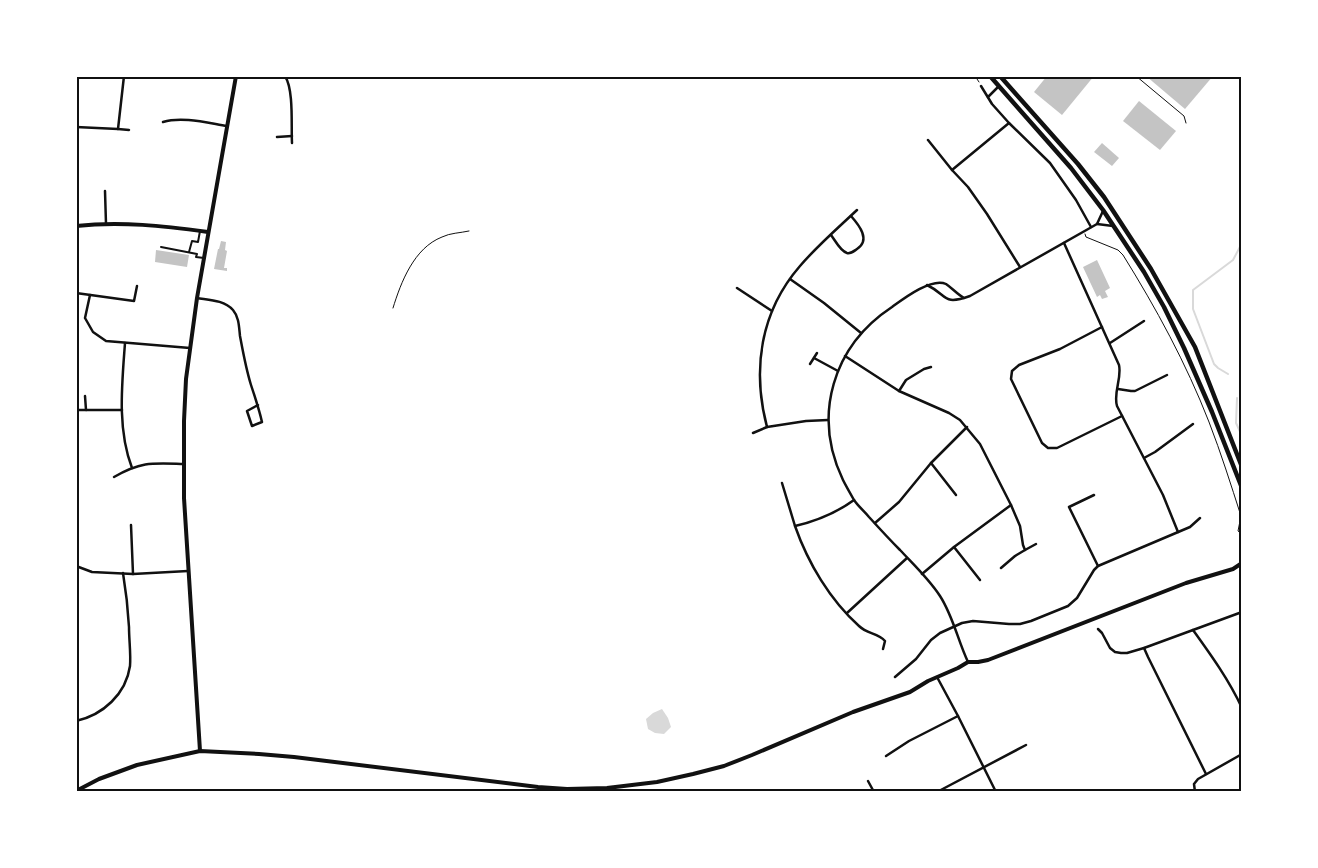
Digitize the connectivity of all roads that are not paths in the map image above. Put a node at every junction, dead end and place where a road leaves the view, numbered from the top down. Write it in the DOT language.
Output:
graph roads {
  1 [pos="124,76"];
  2 [pos="236,76"];
  3 [pos="285,76"];
  4 [pos="990,76"];
  5 [pos="1000,76"];
  6 [pos="1136,76"];
  7 [pos="981,86"];
  8 [pos="999,86"];
  9 [pos="988,97"];
  10 [pos="163,122"];
  11 [pos="1009,123"];
  12 [pos="1186,123"];
  13 [pos="227,126"];
  14 [pos="76,127"];
  15 [pos="118,129"];
  16 [pos="129,130"];
  17 [pos="292,136"];
  18 [pos="277,137"];
  19 [pos="928,140"];
  20 [pos="292,143"];
  21 [pos="952,170"];
  22 [pos="105,191"];
  23 [pos="857,210"];
  24 [pos="1104,210"];
  25 [pos="851,216"];
  26 [pos="106,224"];
  27 [pos="1097,224"];
  28 [pos="76,226"];
  29 [pos="1115,226"];
  30 [pos="1091,227"];
  31 [pos="200,231"];
  32 [pos="208,232"];
  33 [pos="831,236"];
  34 [pos="1064,243"];
  35 [pos="161,247"];
  36 [pos="189,252"];
  37 [pos="204,258"];
  38 [pos="1020,268"];
  39 [pos="790,279"];
  40 [pos="927,285"];
  41 [pos="137,286"];
  42 [pos="737,288"];
  43 [pos="76,292"];
  44 [pos="90,295"];
  45 [pos="197,298"];
  46 [pos="964,298"];
  47 [pos="772,311"];
  48 [pos="1144,321"];
  49 [pos="1102,327"];
  50 [pos="861,333"];
  51 [pos="125,343"];
  52 [pos="1110,343"];
  53 [pos="190,348"];
  54 [pos="817,353"];
  55 [pos="845,356"];
  56 [pos="814,358"];
  57 [pos="810,364"];
  58 [pos="932,367"];
  59 [pos="838,372"];
  60 [pos="1167,375"];
  61 [pos="1118,388"];
  62 [pos="899,392"];
  63 [pos="85,396"];
  64 [pos="258,405"];
  65 [pos="77,410"];
  66 [pos="86,410"];
  67 [pos="122,410"];
  68 [pos="1122,416"];
  69 [pos="828,420"];
  70 [pos="1193,424"];
  71 [pos="767,427"];
  72 [pos="967,427"];
  73 [pos="753,432"];
  74 [pos="1144,458"];
  75 [pos="931,463"];
  76 [pos="184,464"];
  77 [pos="1242,467"];
  78 [pos="132,468"];
  79 [pos="114,477"];
  80 [pos="782,482"];
  81 [pos="1242,488"];
  82 [pos="956,495"];
  83 [pos="1094,495"];
  84 [pos="854,500"];
  85 [pos="1012,504"];
  86 [pos="1200,518"];
  87 [pos="875,524"];
  88 [pos="131,525"];
  89 [pos="795,526"];
  90 [pos="1178,532"];
  91 [pos="1036,544"];
  92 [pos="954,547"];
  93 [pos="1025,550"];
  94 [pos="907,558"];
  95 [pos="1242,563"];
  96 [pos="76,566"];
  97 [pos="1098,566"];
  98 [pos="1001,568"];
  99 [pos="1233,569"];
  100 [pos="1242,569"];
  101 [pos="188,571"];
  102 [pos="123,573"];
  103 [pos="133,574"];
  104 [pos="922,574"];
  105 [pos="980,580"];
  106 [pos="1242,612"];
  107 [pos="847,614"];
  108 [pos="954,627"];
  109 [pos="1098,629"];
  110 [pos="1193,630"];
  111 [pos="883,648"];
  112 [pos="1144,648"];
  113 [pos="968,662"];
  114 [pos="895,677"];
  115 [pos="937,677"];
  116 [pos="1242,708"];
  117 [pos="958,716"];
  118 [pos="76,721"];
  119 [pos="1026,745"];
  120 [pos="200,751"];
  121 [pos="1242,754"];
  122 [pos="886,756"];
  123 [pos="983,767"];
  124 [pos="1206,774"];
  125 [pos="868,781"];
  126 [pos="567,790"];
  127 [pos="76,791"];
  128 [pos="874,792"];
  129 [pos="937,792"];
  130 [pos="996,792"];
  131 [pos="1195,792"];
  1 -- 15 [label="street"];
  2 -- 13 [label="street"];
  3 -- 17 [label="street"];
  4 -- 8 [label="main road"];
  5 -- 77 [label="main road"];
  6 -- 12 [label="lane"];
  7 -- 9 [label="street"];
  8 -- 9 [label="street"];
  8 -- 24 [label="main road"];
  9 -- 11 [label="street"];
  10 -- 13 [label="street"];
  11 -- 21 [label="street"];
  11 -- 30 [label="street"];
  13 -- 32 [label="street"];
  14 -- 15 [label="street"];
  15 -- 16 [label="street"];
  17 -- 18 [label="street"];
  17 -- 20 [label="street"];
  19 -- 21 [label="street"];
  21 -- 38 [label="street"];
  22 -- 26 [label="street"];
  23 -- 25 [label="street"];
  24 -- 27 [label="street"];
  24 -- 29 [label="main road"];
  25 -- 33 [label="street"];
  25 -- 33 [label="street"];
  26 -- 28 [label="street"];
  26 -- 31 [label="street"];
  27 -- 29 [label="street"];
  27 -- 30 [label="street"];
  29 -- 81 [label="main road"];
  30 -- 34 [label="street"];
  31 -- 32 [label="street"];
  31 -- 36 [label="street"];
  32 -- 37 [label="street"];
  33 -- 39 [label="street"];
  34 -- 38 [label="street"];
  34 -- 49 [label="street"];
  35 -- 36 [label="street"];
  36 -- 37 [label="street"];
  37 -- 45 [label="street"];
  38 -- 46 [label="street"];
  39 -- 47 [label="street"];
  39 -- 50 [label="street"];
  40 -- 46 [label="street"];
  40 -- 46 [label="street"];
  40 -- 50 [label="street"];
  41 -- 44 [label="street"];
  42 -- 47 [label="street"];
  43 -- 44 [label="street"];
  44 -- 51 [label="street"];
  45 -- 53 [label="street"];
  45 -- 64 [label="street"];
  47 -- 71 [label="street"];
  48 -- 52 [label="street"];
  49 -- 52 [label="street"];
  49 -- 68 [label="street"];
  50 -- 55 [label="street"];
  51 -- 53 [label="street"];
  51 -- 67 [label="street"];
  52 -- 61 [label="street"];
  53 -- 76 [label="street"];
  54 -- 56 [label="street"];
  55 -- 59 [label="street"];
  55 -- 62 [label="street"];
  56 -- 57 [label="street"];
  56 -- 59 [label="street"];
  58 -- 62 [label="street"];
  59 -- 69 [label="street"];
  60 -- 61 [label="street"];
  61 -- 68 [label="street"];
  62 -- 72 [label="street"];
  63 -- 66 [label="street"];
  64 -- 64 [label="street"];
  65 -- 66 [label="street"];
  66 -- 67 [label="street"];
  67 -- 78 [label="street"];
  68 -- 74 [label="street"];
  69 -- 71 [label="street"];
  69 -- 84 [label="street"];
  70 -- 74 [label="street"];
  71 -- 73 [label="street"];
  72 -- 75 [label="street"];
  72 -- 85 [label="street"];
  74 -- 90 [label="street"];
  75 -- 82 [label="street"];
  75 -- 87 [label="street"];
  76 -- 78 [label="street"];
  76 -- 101 [label="street"];
  78 -- 79 [label="street"];
  80 -- 89 [label="street"];
  83 -- 97 [label="street"];
  84 -- 87 [label="street"];
  84 -- 89 [label="street"];
  85 -- 92 [label="street"];
  85 -- 93 [label="street"];
  86 -- 90 [label="street"];
  87 -- 94 [label="street"];
  88 -- 103 [label="street"];
  89 -- 107 [label="street"];
  90 -- 97 [label="street"];
  91 -- 93 [label="street"];
  92 -- 104 [label="street"];
  92 -- 105 [label="street"];
  93 -- 98 [label="street"];
  94 -- 104 [label="street"];
  94 -- 107 [label="street"];
  95 -- 99 [label="street"];
  96 -- 102 [label="street"];
  97 -- 108 [label="street"];
  99 -- 100 [label="street"];
  99 -- 113 [label="street"];
  101 -- 103 [label="street"];
  101 -- 120 [label="street"];
  102 -- 103 [label="street"];
  102 -- 118 [label="street"];
  104 -- 108 [label="street"];
  106 -- 110 [label="street"];
  107 -- 111 [label="street"];
  108 -- 113 [label="street"];
  108 -- 114 [label="street"];
  109 -- 112 [label="street"];
  110 -- 112 [label="street"];
  110 -- 116 [label="street"];
  112 -- 124 [label="street"];
  113 -- 115 [label="street"];
  115 -- 117 [label="street"];
  115 -- 126 [label="street"];
  117 -- 122 [label="street"];
  117 -- 123 [label="street"];
  119 -- 123 [label="street"];
  120 -- 126 [label="street"];
  120 -- 127 [label="street"];
  121 -- 124 [label="street"];
  123 -- 129 [label="street"];
  123 -- 130 [label="street"];
  124 -- 131 [label="street"];
  125 -- 128 [label="street"];
}
